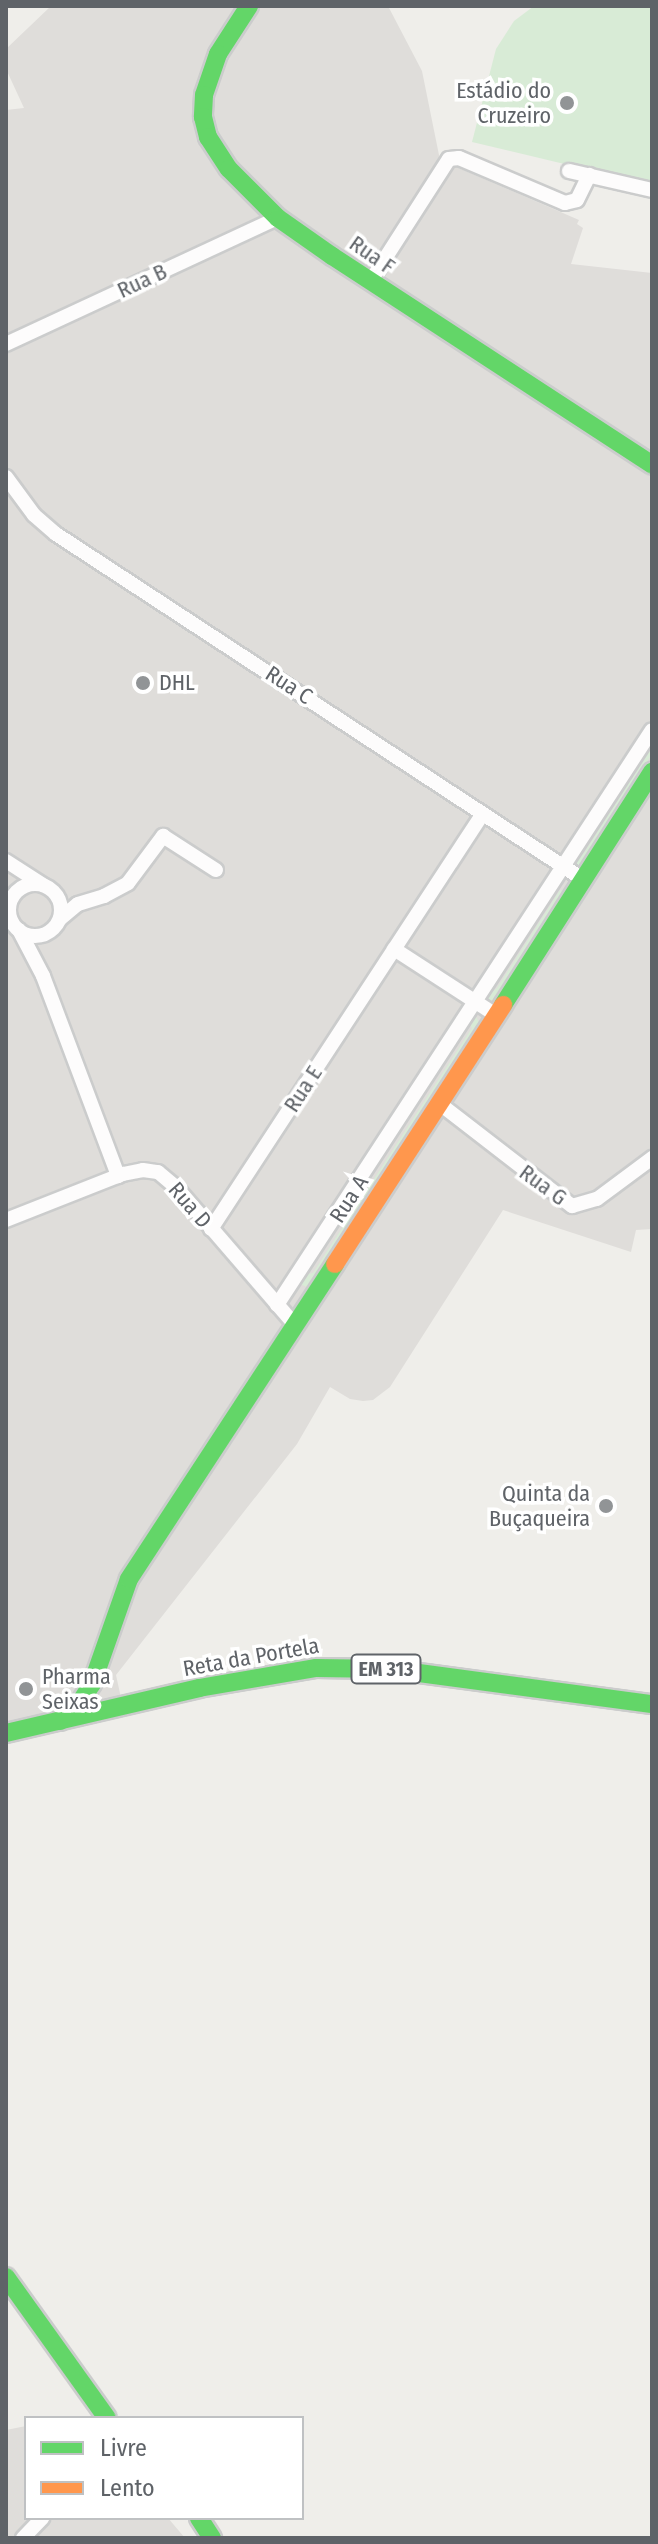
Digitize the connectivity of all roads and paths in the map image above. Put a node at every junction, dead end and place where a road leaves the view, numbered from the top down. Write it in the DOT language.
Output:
graph roads {
  1 [pos="249,6"];
  2 [pos="569,171"];
  3 [pos="589,175"];
  4 [pos="652,190"];
  5 [pos="278,218"];
  6 [pos="370,282"];
  7 [pos="6,344"];
  8 [pos="652,465"];
  9 [pos="6,477"];
  10 [pos="652,730"];
  11 [pos="652,772"];
  12 [pos="483,814"];
  13 [pos="10,863"];
  14 [pos="564,867"];
  15 [pos="216,870"];
  16 [pos="584,880"];
  17 [pos="44,886"];
  18 [pos="57,895"];
  19 [pos="11,901"];
  20 [pos="86,901"];
  21 [pos="60,919"];
  22 [pos="13,926"];
  23 [pos="49,932"];
  24 [pos="394,949"];
  25 [pos="43,976"];
  26 [pos="476,1002"];
  27 [pos="496,1015"];
  28 [pos="440,1104"];
  29 [pos="652,1158"];
  30 [pos="118,1176"];
  31 [pos="6,1220"];
  32 [pos="211,1229"];
  33 [pos="277,1305"];
  34 [pos="295,1325"];
  35 [pos="97,1683"];
  36 [pos="652,1704"];
  37 [pos="121,1707"];
  38 [pos="97,1712"];
  39 [pos="56,1722"];
  40 [pos="6,1733"];
  41 [pos="6,2277"];
  42 [pos="106,2416"];
  43 [pos="40,2520"];
  44 [pos="200,2520"];
  45 [pos="23,2538"];
  46 [pos="212,2538"];
  1 -- 5 [label="street, Rua F"];
  2 -- 3 [label="street"];
  3 -- 4 [label="street"];
  3 -- 6 [label="street"];
  5 -- 6 [label="street, Rua F"];
  5 -- 7 [label="street, Rua B"];
  6 -- 8 [label="street, Rua F"];
  9 -- 12 [label="street, Rua C"];
  10 -- 14 [label="street"];
  11 -- 16 [label="street, Rua A"];
  12 -- 14 [label="street, Rua C"];
  12 -- 24 [label="street, Rua E"];
  13 -- 17 [label="street"];
  13 -- 19 [label="street"];
  14 -- 16 [label="street, Rua C"];
  14 -- 26 [label="street"];
  15 -- 20 [label="street"];
  16 -- 27 [label="street, Rua A"];
  17 -- 18 [label="street"];
  17 -- 19 [label="street"];
  18 -- 20 [label="street"];
  18 -- 21 [label="street"];
  19 -- 22 [label="street"];
  20 -- 21 [label="street"];
  21 -- 23 [label="street"];
  22 -- 23 [label="street"];
  22 -- 25 [label="street"];
  23 -- 25 [label="street"];
  24 -- 26 [label="street"];
  24 -- 32 [label="street, Rua E"];
  25 -- 30 [label="street"];
  26 -- 27 [label="street"];
  26 -- 33 [label="street"];
  27 -- 28 [label="street, Rua A"];
  28 -- 29 [label="street, Rua G"];
  28 -- 34 [label="street, Rua A"];
  30 -- 31 [label="street, Rua D"];
  30 -- 32 [label="street, Rua D"];
  32 -- 33 [label="street, Rua D"];
  33 -- 34 [label="street, Rua D"];
  34 -- 35 [label="street, Rua A"];
  35 -- 37 [label="street"];
  35 -- 38 [label="street"];
  35 -- 39 [label="street"];
  36 -- 37 [label="street, Reta da Portela / EM 313"];
  37 -- 38 [label="street, Reta da Portela / EM 313"];
  38 -- 39 [label="street, Reta da Portela / EM 313"];
  39 -- 40 [label="street, EM 313"];
  41 -- 42 [label="street"];
  43 -- 45 [label="street"];
  44 -- 46 [label="street"];
}
